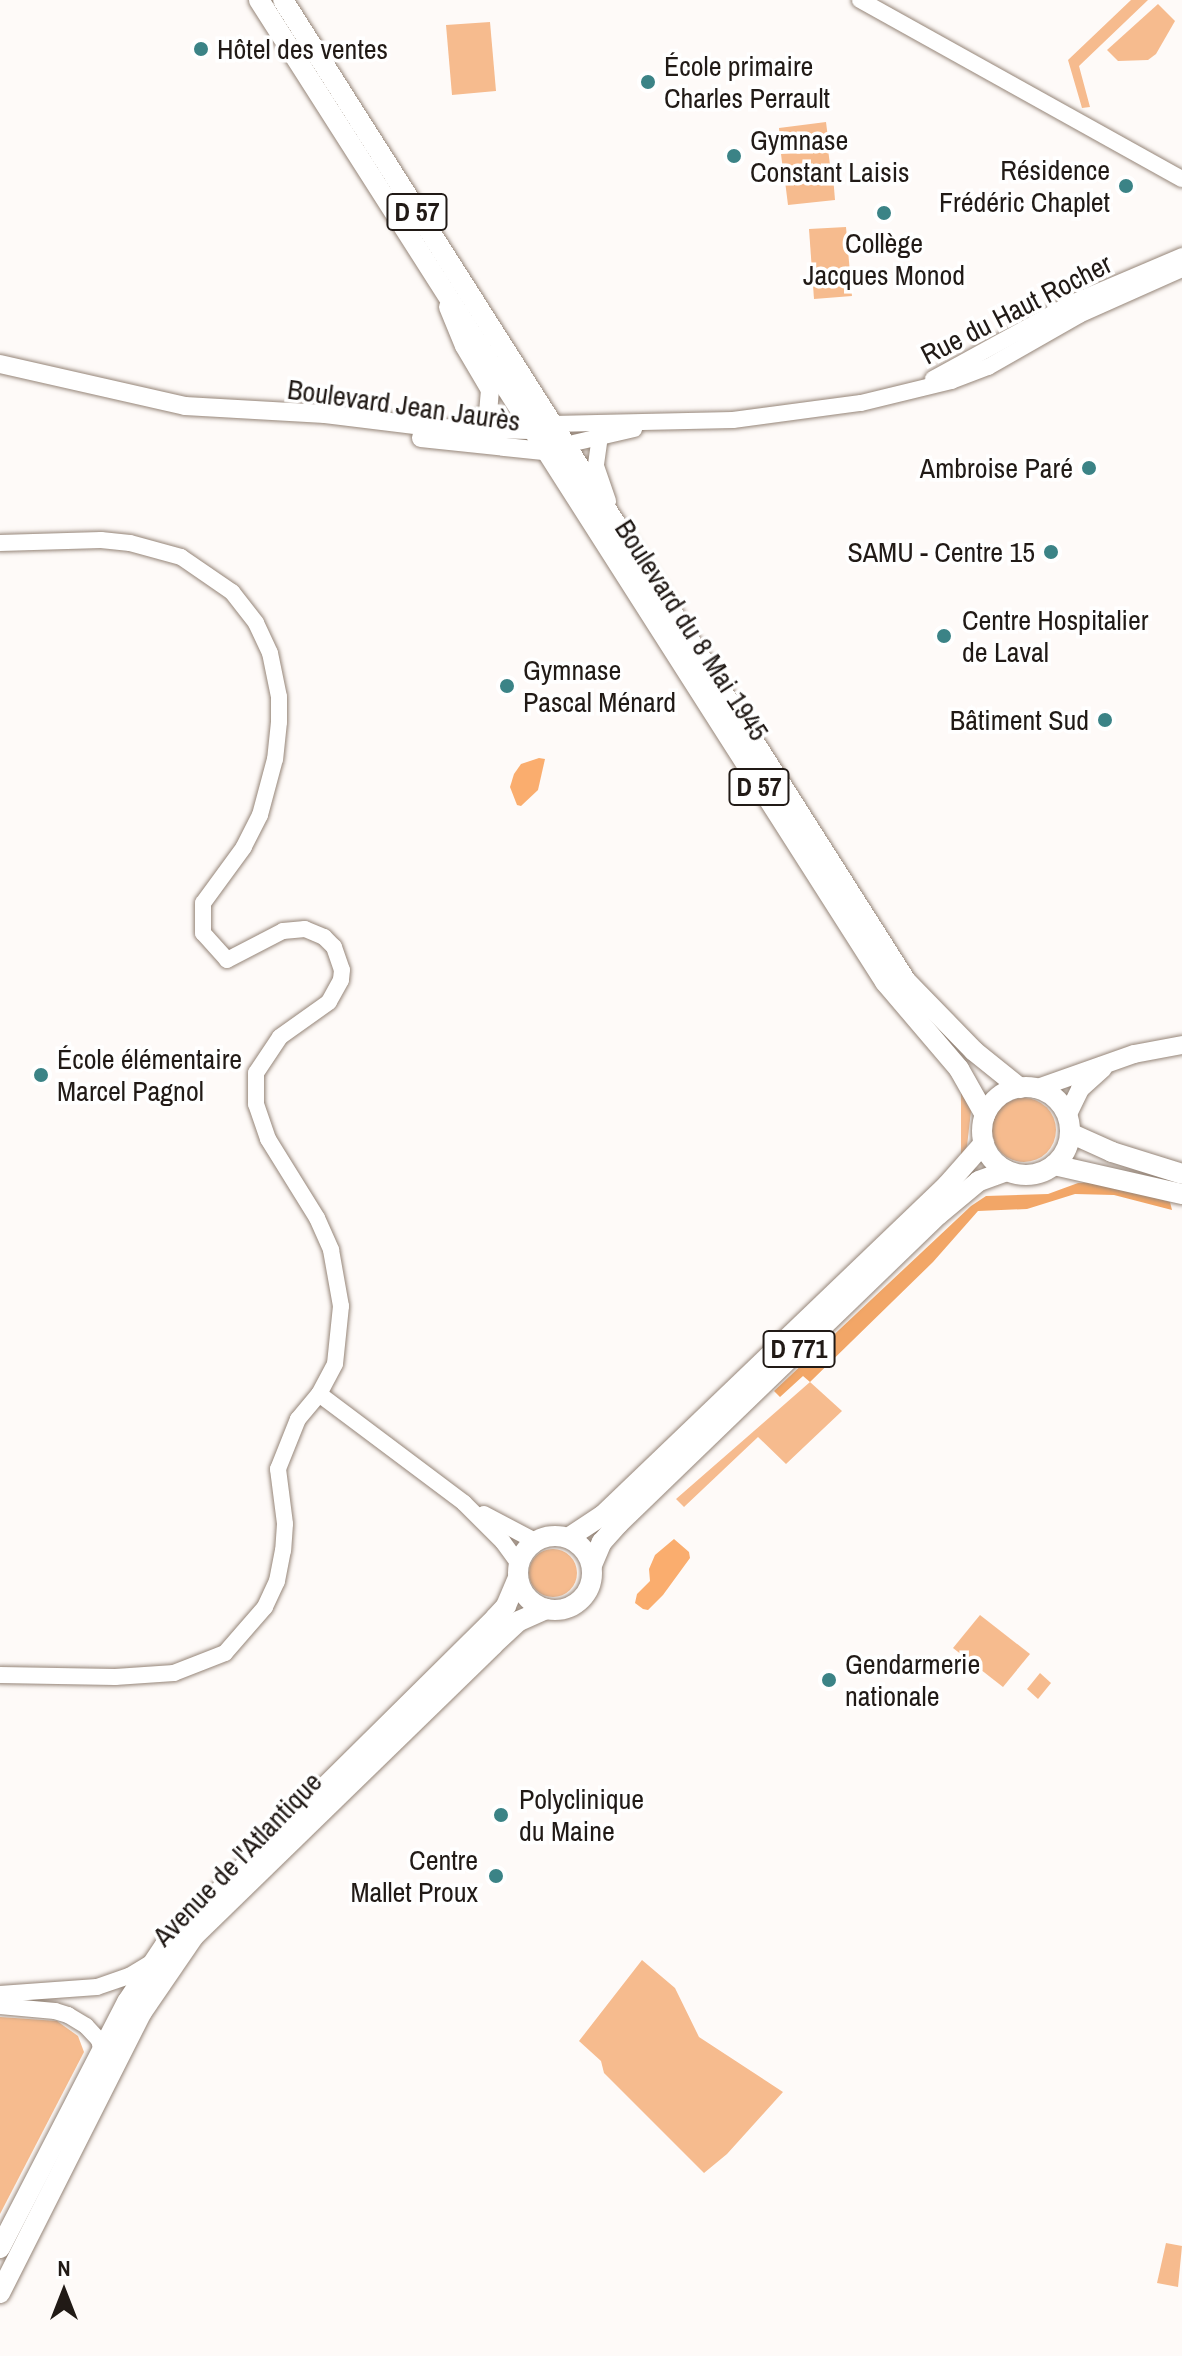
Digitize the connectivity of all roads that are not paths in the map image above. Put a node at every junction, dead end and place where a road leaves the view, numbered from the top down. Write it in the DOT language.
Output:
graph roads {
  1 [pos="259,0"];
  2 [pos="283,0"];
  3 [pos="860,0"];
  4 [pos="1182,179"];
  5 [pos="1182,256"];
  6 [pos="1182,269"];
  7 [pos="442,293"];
  8 [pos="0,364"];
  9 [pos="918,388"];
  10 [pos="257,411"];
  11 [pos="671,423"];
  12 [pos="541,427"];
  13 [pos="471,428"];
  14 [pos="600,436"];
  15 [pos="493,447"];
  16 [pos="553,451"];
  17 [pos="625,541"];
  18 [pos="0,543"];
  19 [pos="1182,1045"];
  20 [pos="1106,1065"];
  21 [pos="1027,1088"];
  22 [pos="985,1115"];
  23 [pos="1068,1124"];
  24 [pos="984,1143"];
  25 [pos="1054,1165"];
  26 [pos="1007,1171"];
  27 [pos="1182,1174"];
  28 [pos="1182,1194"];
  29 [pos="319,1394"];
  30 [pos="464,1503"];
  31 [pos="568,1538"];
  32 [pos="535,1541"];
  33 [pos="592,1565"];
  34 [pos="519,1571"];
  35 [pos="546,1609"];
  36 [pos="0,1675"];
  37 [pos="151,1963"];
  38 [pos="0,1994"];
  39 [pos="0,2006"];
  40 [pos="102,2052"];
  41 [pos="0,2248"];
  42 [pos="0,2293"];
  1 -- 7 [label="main road, D 57"];
  2 -- 12 [label="main road, Boulevard du 8 Mai 1945 / D 57"];
  3 -- 4 [label="street"];
  5 -- 9 [label="street, Rue du Haut Rocher"];
  6 -- 9 [label="street, Rue du Haut Rocher"];
  7 -- 12 [label="main road"];
  7 -- 13 [label="main road"];
  8 -- 10 [label="main road, Boulevard Jean Jaurès"];
  9 -- 11 [label="street, Rue du Haut Rocher"];
  10 -- 13 [label="main road, Boulevard Jean Jaurès"];
  10 -- 15 [label="main road, Boulevard Jean Jaurès"];
  11 -- 12 [label="street, Rue du Haut Rocher"];
  11 -- 14 [label="street, Rue du Haut Rocher"];
  12 -- 13 [label="main road, Boulevard Jean Jaurès"];
  12 -- 15 [label="main road"];
  12 -- 16 [label="main road, Boulevard du 8 Mai 1945 / D 57"];
  14 -- 16 [label="street, Rue du Haut Rocher"];
  14 -- 17 [label="street"];
  15 -- 16 [label="main road, Boulevard Jean Jaurès"];
  16 -- 17 [label="main road, Boulevard du 8 Mai 1945"];
  16 -- 22 [label="main road, Boulevard du 8 Mai 1945 / D 57"];
  17 -- 21 [label="main road, Boulevard du 8 Mai 1945 / D 57"];
  18 -- 29 [label="street"];
  19 -- 20 [label="main road"];
  20 -- 21 [label="main road"];
  20 -- 23 [label="main road"];
  21 -- 22 [label="main road"];
  21 -- 23 [label="main road"];
  22 -- 24 [label="main road"];
  23 -- 25 [label="main road"];
  23 -- 27 [label="main road"];
  24 -- 26 [label="main road"];
  24 -- 31 [label="main road, D 771"];
  25 -- 26 [label="main road"];
  25 -- 28 [label="main road"];
  26 -- 33 [label="main road, D 771"];
  29 -- 30 [label="street"];
  29 -- 36 [label="street"];
  30 -- 32 [label="street"];
  30 -- 34 [label="street"];
  31 -- 32 [label="main road"];
  31 -- 33 [label="main road"];
  32 -- 34 [label="main road"];
  33 -- 35 [label="main road"];
  34 -- 35 [label="main road"];
  34 -- 37 [label="main road, Avenue de l'Atlantique"];
  35 -- 42 [label="main road, Avenue de l'Atlantique"];
  37 -- 38 [label="street"];
  37 -- 40 [label="main road, Avenue de l'Atlantique"];
  39 -- 40 [label="street"];
  40 -- 41 [label="main road, Avenue de l'Atlantique"];
}
